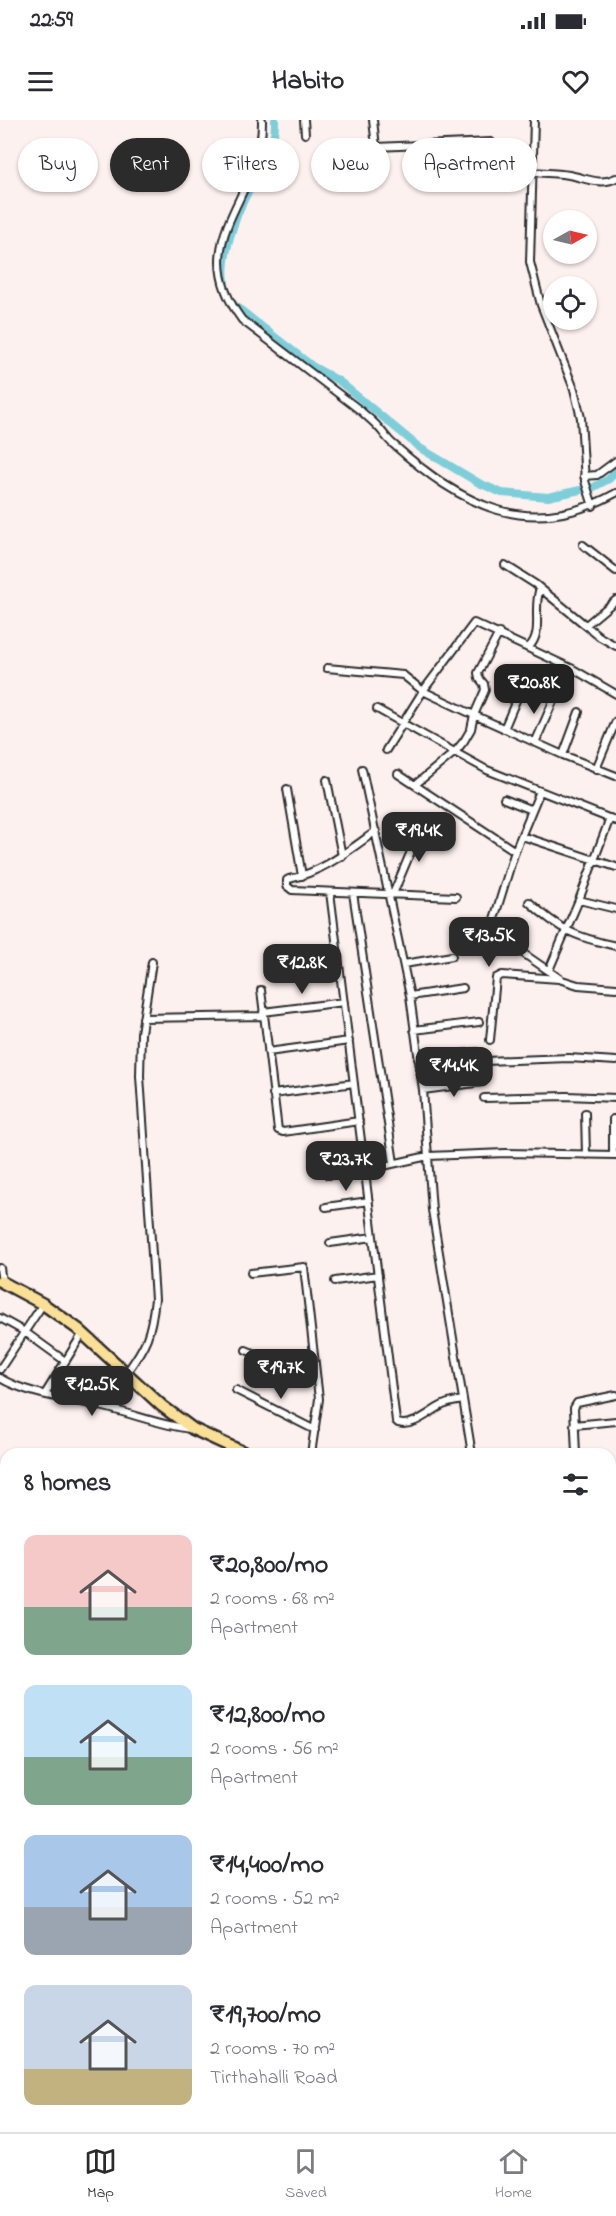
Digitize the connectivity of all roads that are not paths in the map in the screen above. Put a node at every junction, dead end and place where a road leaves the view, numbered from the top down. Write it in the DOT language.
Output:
graph roads {
  1 [pos="262,120"];
  2 [pos="304,120"];
  3 [pos="373,120"];
  4 [pos="534,120"];
  5 [pos="305,134"];
  6 [pos="533,138"];
  7 [pos="402,146"];
  8 [pos="537,173"];
  9 [pos="616,178"];
  10 [pos="531,192"];
  11 [pos="616,461"];
  12 [pos="585,479"];
  13 [pos="616,494"];
  14 [pos="592,503"];
  15 [pos="583,545"];
  16 [pos="505,565"];
  17 [pos="616,570"];
  18 [pos="540,588"];
  19 [pos="616,600"];
  20 [pos="586,625"];
  21 [pos="499,633"];
  22 [pos="615,644"];
  23 [pos="529,648"];
  24 [pos="327,668"];
  25 [pos="423,691"];
  26 [pos="520,691"];
  27 [pos="616,694"];
  28 [pos="555,697"];
  29 [pos="377,709"];
  30 [pos="579,712"];
  31 [pos="474,715"];
  32 [pos="616,721"];
  33 [pos="402,724"];
  34 [pos="504,729"];
  35 [pos="536,742"];
  36 [pos="386,750"];
  37 [pos="455,752"];
  38 [pos="563,755"];
  39 [pos="362,769"];
  40 [pos="596,769"];
  41 [pos="398,774"];
  42 [pos="616,776"];
  43 [pos="327,780"];
  44 [pos="416,784"];
  45 [pos="287,789"];
  46 [pos="540,791"];
  47 [pos="504,799"];
  48 [pos="532,810"];
  49 [pos="613,820"];
  50 [pos="423,824"];
  51 [pos="376,831"];
  52 [pos="522,836"];
  53 [pos="515,851"];
  54 [pos="342,856"];
  55 [pos="594,860"];
  56 [pos="616,867"];
  57 [pos="303,876"];
  58 [pos="330,892"];
  59 [pos="353,893"];
  60 [pos="391,894"];
  61 [pos="456,897"];
  62 [pos="579,900"];
  63 [pos="529,902"];
  64 [pos="616,909"];
  65 [pos="566,931"];
  66 [pos="616,946"];
  67 [pos="452,956"];
  68 [pos="152,962"];
  69 [pos="404,964"];
  70 [pos="549,970"];
  71 [pos="560,979"];
  72 [pos="463,988"];
  73 [pos="616,988"];
  74 [pos="261,990"];
  75 [pos="410,996"];
  76 [pos="344,1002"];
  77 [pos="263,1014"];
  78 [pos="143,1018"];
  79 [pos="479,1022"];
  80 [pos="414,1030"];
  81 [pos="490,1040"];
  82 [pos="349,1041"];
  83 [pos="268,1052"];
  84 [pos="477,1052"];
  85 [pos="418,1059"];
  86 [pos="485,1061"];
  87 [pos="616,1061"];
  88 [pos="483,1082"];
  89 [pos="354,1083"];
  90 [pos="423,1090"];
  91 [pos="273,1094"];
  92 [pos="484,1098"];
  93 [pos="616,1098"];
  94 [pos="585,1113"];
  95 [pos="613,1119"];
  96 [pos="359,1121"];
  97 [pos="586,1155"];
  98 [pos="615,1155"];
  99 [pos="428,1156"];
  100 [pos="394,1163"];
  101 [pos="365,1170"];
  102 [pos="328,1174"];
  103 [pos="369,1201"];
  104 [pos="326,1207"];
  105 [pos="373,1237"];
  106 [pos="330,1243"];
  107 [pos="0,1268"];
  108 [pos="251,1273"];
  109 [pos="378,1275"];
  110 [pos="335,1281"];
  111 [pos="1,1282"];
  112 [pos="43,1304"];
  113 [pos="0,1318"];
  114 [pos="25,1332"];
  115 [pos="83,1333"];
  116 [pos="246,1350"];
  117 [pos="65,1361"];
  118 [pos="0,1369"];
  119 [pos="127,1372"];
  120 [pos="0,1378"];
  121 [pos="317,1380"];
  122 [pos="237,1390"];
  123 [pos="45,1394"];
  124 [pos="616,1395"];
  125 [pos="463,1400"];
  126 [pos="616,1421"];
  127 [pos="574,1425"];
  128 [pos="193,1429"];
  129 [pos="315,1430"];
  130 [pos="234,1448"];
  131 [pos="312,1448"];
  132 [pos="471,1448"];
  133 [pos="576,1448"];
  1 -- 14 [label="street"];
  2 -- 5 [label="street"];
  3 -- 7 [label="street"];
  4 -- 6 [label="street"];
  8 -- 9 [label="street"];
  10 -- 12 [label="street"];
  11 -- 12 [label="street"];
  12 -- 14 [label="street"];
  13 -- 14 [label="street"];
  15 -- 17 [label="street"];
  16 -- 18 [label="street"];
  18 -- 20 [label="street"];
  18 -- 23 [label="street"];
  19 -- 20 [label="street"];
  20 -- 22 [label="street"];
  21 -- 23 [label="street"];
  21 -- 25 [label="street"];
  21 -- 31 [label="street"];
  23 -- 27 [label="street"];
  24 -- 25 [label="street"];
  25 -- 31 [label="street"];
  25 -- 33 [label="street"];
  26 -- 34 [label="street"];
  28 -- 35 [label="street"];
  29 -- 33 [label="street"];
  30 -- 38 [label="street"];
  31 -- 34 [label="street"];
  31 -- 37 [label="street"];
  32 -- 40 [label="street"];
  33 -- 36 [label="street"];
  33 -- 37 [label="street"];
  34 -- 35 [label="street"];
  35 -- 38 [label="street"];
  37 -- 44 [label="street"];
  37 -- 46 [label="street"];
  38 -- 40 [label="street"];
  39 -- 51 [label="street"];
  40 -- 42 [label="street"];
  41 -- 44 [label="street"];
  43 -- 54 [label="street"];
  44 -- 53 [label="street"];
  45 -- 57 [label="street"];
  46 -- 48 [label="street"];
  46 -- 49 [label="street"];
  47 -- 48 [label="street"];
  48 -- 52 [label="street"];
  49 -- 55 [label="street"];
  50 -- 60 [label="street"];
  51 -- 54 [label="street"];
  51 -- 60 [label="street"];
  52 -- 53 [label="street"];
  52 -- 55 [label="street"];
  53 -- 70 [label="street"];
  54 -- 57 [label="street"];
  55 -- 56 [label="street"];
  55 -- 62 [label="street"];
  57 -- 58 [label="street"];
  58 -- 59 [label="street"];
  58 -- 76 [label="street"];
  59 -- 60 [label="street"];
  59 -- 100 [label="street"];
  60 -- 61 [label="street"];
  60 -- 69 [label="street"];
  62 -- 64 [label="street"];
  62 -- 65 [label="street"];
  63 -- 65 [label="street"];
  65 -- 66 [label="street"];
  65 -- 70 [label="street"];
  67 -- 69 [label="street"];
  68 -- 78 [label="street"];
  69 -- 75 [label="street"];
  70 -- 71 [label="street"];
  71 -- 73 [label="street"];
  71 -- 81 [label="street"];
  72 -- 75 [label="street"];
  74 -- 77 [label="street"];
  75 -- 80 [label="street"];
  76 -- 77 [label="street"];
  76 -- 82 [label="street"];
  77 -- 78 [label="street"];
  77 -- 83 [label="street"];
  78 -- 119 [label="street"];
  79 -- 80 [label="street"];
  80 -- 85 [label="street"];
  82 -- 83 [label="street"];
  82 -- 89 [label="street"];
  83 -- 91 [label="street"];
  84 -- 85 [label="street"];
  85 -- 90 [label="street"];
  86 -- 87 [label="street"];
  88 -- 90 [label="street"];
  89 -- 91 [label="street"];
  89 -- 96 [label="street"];
  90 -- 99 [label="street"];
  91 -- 96 [label="street"];
  92 -- 93 [label="street"];
  94 -- 97 [label="street"];
  95 -- 98 [label="street"];
  96 -- 101 [label="street"];
  97 -- 98 [label="street"];
  97 -- 99 [label="street"];
  99 -- 100 [label="street"];
  99 -- 125 [label="street"];
  100 -- 101 [label="street"];
  101 -- 102 [label="street"];
  101 -- 103 [label="street"];
  103 -- 104 [label="street"];
  103 -- 105 [label="street"];
  105 -- 106 [label="street"];
  105 -- 109 [label="street"];
  107 -- 111 [label="street"];
  108 -- 121 [label="street"];
  109 -- 110 [label="street"];
  109 -- 125 [label="street"];
  111 -- 112 [label="highway"];
  112 -- 114 [label="street"];
  112 -- 115 [label="highway"];
  113 -- 114 [label="street"];
  114 -- 117 [label="street"];
  114 -- 118 [label="street"];
  115 -- 117 [label="street"];
  115 -- 119 [label="highway"];
  116 -- 121 [label="street"];
  117 -- 123 [label="street"];
  119 -- 128 [label="highway"];
  120 -- 123 [label="street"];
  121 -- 129 [label="street"];
  122 -- 129 [label="street"];
  123 -- 128 [label="street"];
  124 -- 127 [label="street"];
  125 -- 132 [label="street"];
  126 -- 127 [label="street"];
  127 -- 133 [label="street"];
  128 -- 130 [label="highway"];
  129 -- 131 [label="street"];
}
